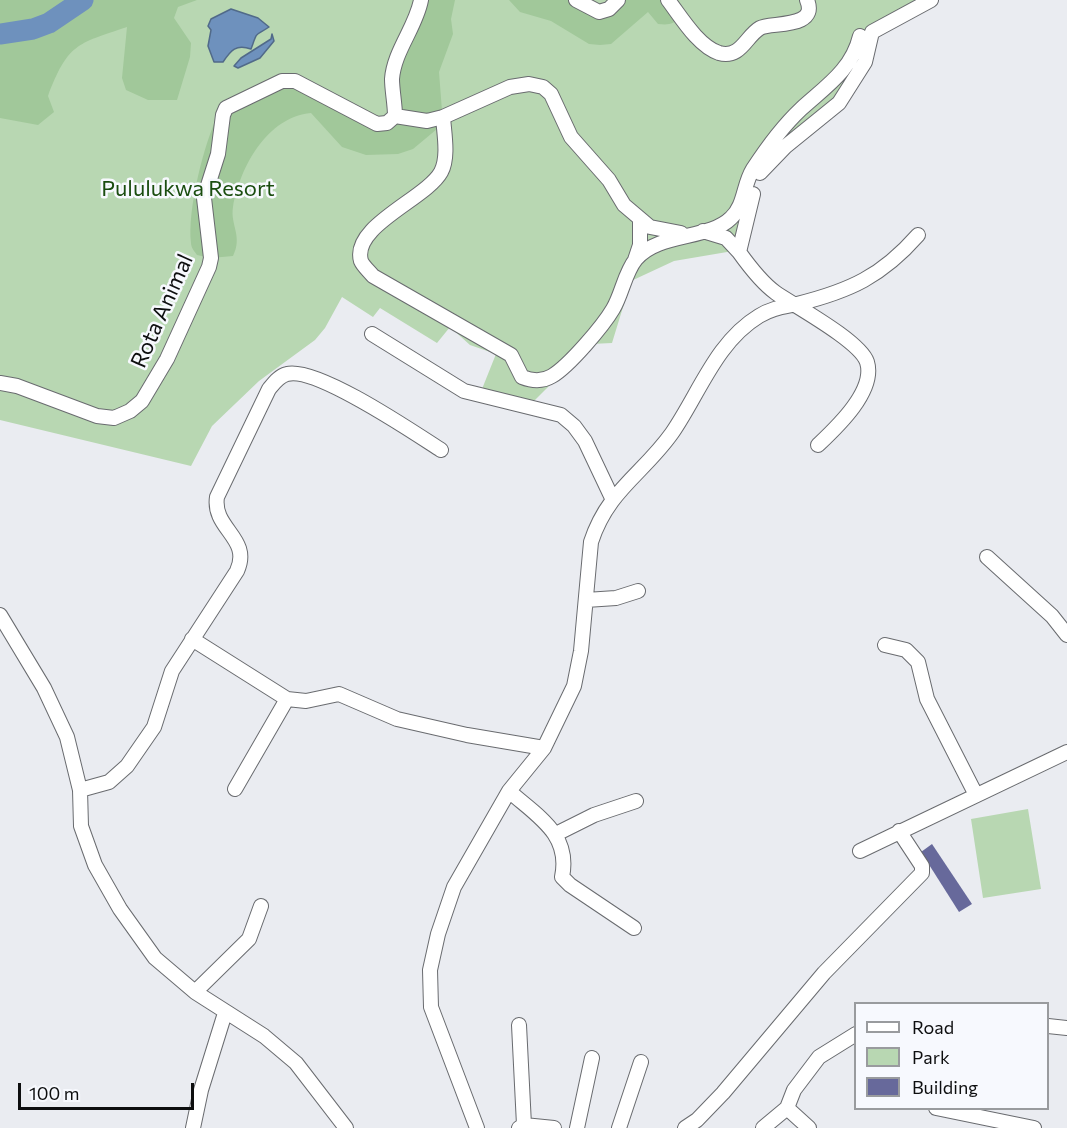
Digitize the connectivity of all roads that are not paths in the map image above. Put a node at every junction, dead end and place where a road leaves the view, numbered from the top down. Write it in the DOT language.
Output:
graph roads {
  1 [pos="421,0"];
  2 [pos="576,0"];
  3 [pos="618,0"];
  4 [pos="668,0"];
  5 [pos="807,0"];
  6 [pos="931,0"];
  7 [pos="860,36"];
  8 [pos="395,116"];
  9 [pos="443,117"];
  10 [pos="640,221"];
  11 [pos="702,231"];
  12 [pos="918,235"];
  13 [pos="739,252"];
  14 [pos="635,260"];
  15 [pos="797,304"];
  16 [pos="372,334"];
  17 [pos="0,383"];
  18 [pos="818,446"];
  19 [pos="441,450"];
  20 [pos="612,498"];
  21 [pos="987,557"];
  22 [pos="639,591"];
  23 [pos="586,600"];
  24 [pos="0,615"];
  25 [pos="1067,635"];
  26 [pos="192,639"];
  27 [pos="885,645"];
  28 [pos="287,699"];
  29 [pos="544,747"];
  30 [pos="1067,753"];
  31 [pos="235,789"];
  32 [pos="80,790"];
  33 [pos="509,791"];
  34 [pos="976,795"];
  35 [pos="636,801"];
  36 [pos="899,831"];
  37 [pos="556,834"];
  38 [pos="860,851"];
  39 [pos="261,906"];
  40 [pos="634,928"];
  41 [pos="195,992"];
  42 [pos="225,1013"];
  43 [pos="519,1025"];
  44 [pos="1049,1026"];
  45 [pos="1067,1028"];
  46 [pos="854,1035"];
  47 [pos="592,1058"];
  48 [pos="641,1062"];
  49 [pos="787,1108"];
  50 [pos="946,1110"];
  51 [pos="521,1126"];
  52 [pos="193,1128"];
  53 [pos="346,1128"];
  54 [pos="477,1128"];
  55 [pos="554,1128"];
  56 [pos="578,1128"];
  57 [pos="619,1128"];
  58 [pos="685,1128"];
  59 [pos="763,1128"];
  60 [pos="809,1128"];
  61 [pos="1034,1128"];
  1 -- 8 [label="street"];
  2 -- 3 [label="street"];
  4 -- 5 [label="street"];
  6 -- 13 [label="street"];
  7 -- 11 [label="street"];
  8 -- 9 [label="street"];
  8 -- 17 [label="street, Rota Animal"];
  9 -- 10 [label="street"];
  9 -- 14 [label="street"];
  10 -- 11 [label="street"];
  10 -- 14 [label="street"];
  11 -- 13 [label="street"];
  11 -- 14 [label="street"];
  12 -- 15 [label="street"];
  13 -- 15 [label="street"];
  15 -- 18 [label="street"];
  15 -- 20 [label="street"];
  16 -- 20 [label="street"];
  19 -- 26 [label="street"];
  20 -- 23 [label="street"];
  21 -- 25 [label="street"];
  22 -- 23 [label="street"];
  23 -- 29 [label="street"];
  24 -- 32 [label="street"];
  26 -- 28 [label="street"];
  26 -- 32 [label="street"];
  27 -- 34 [label="street"];
  28 -- 29 [label="street"];
  28 -- 31 [label="street"];
  29 -- 33 [label="street"];
  30 -- 34 [label="street"];
  32 -- 41 [label="street"];
  33 -- 37 [label="street"];
  33 -- 54 [label="street"];
  34 -- 36 [label="street"];
  35 -- 37 [label="street"];
  36 -- 38 [label="street"];
  36 -- 58 [label="street"];
  37 -- 40 [label="street"];
  39 -- 41 [label="street"];
  41 -- 42 [label="street"];
  42 -- 52 [label="street"];
  42 -- 53 [label="street"];
  43 -- 51 [label="street"];
  44 -- 45 [label="street"];
  46 -- 49 [label="street"];
  47 -- 56 [label="street"];
  48 -- 57 [label="street"];
  49 -- 59 [label="street"];
  49 -- 60 [label="street"];
  50 -- 61 [label="street"];
  51 -- 55 [label="street"];
}
